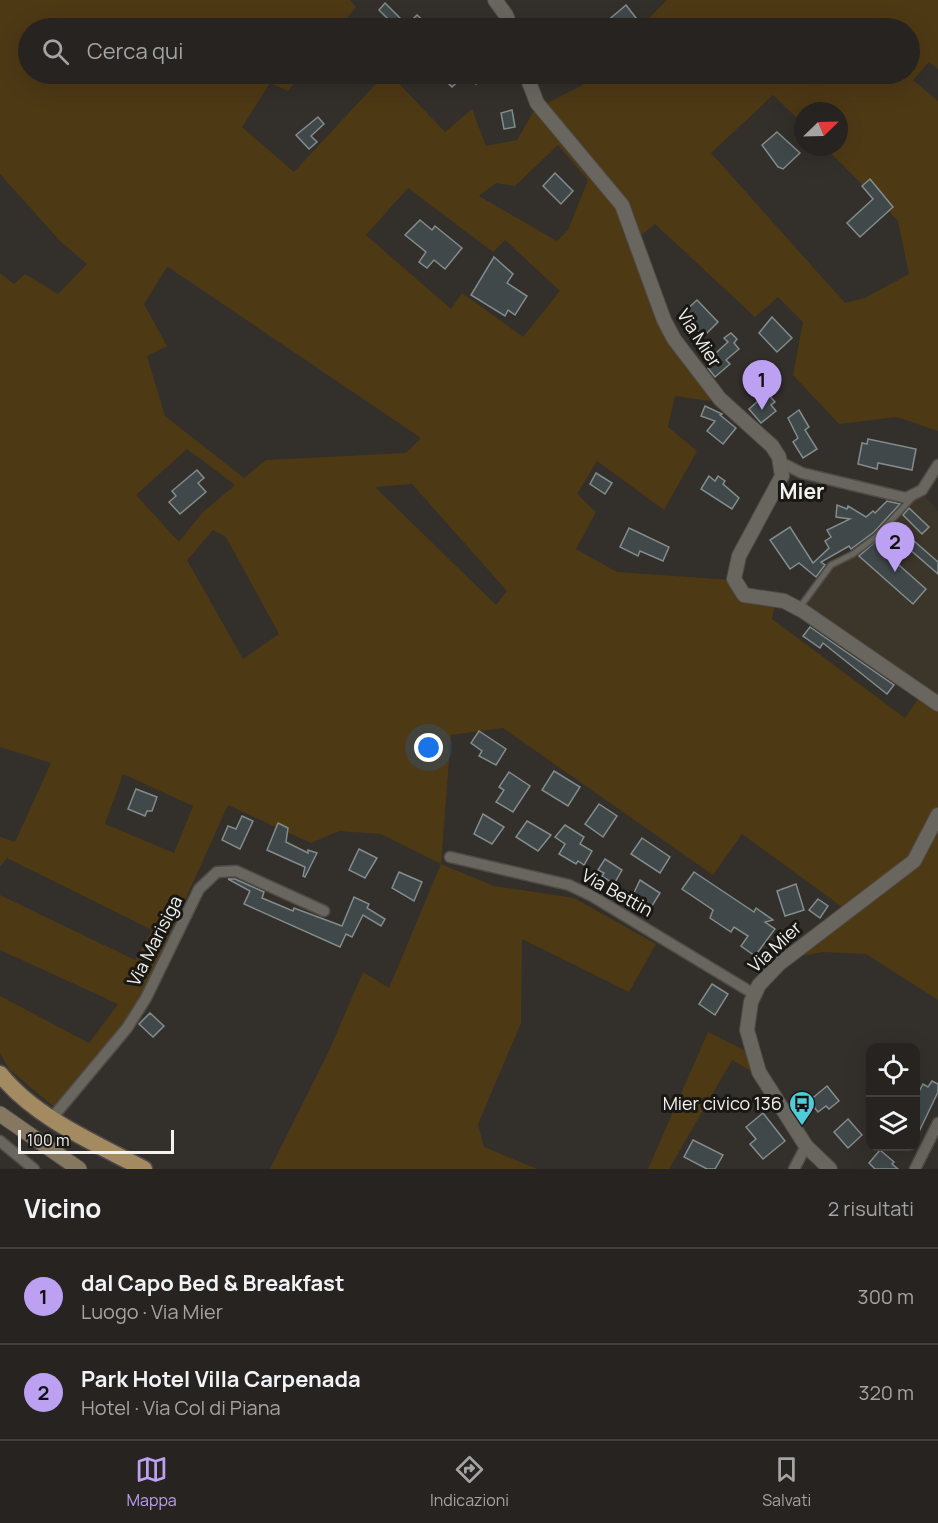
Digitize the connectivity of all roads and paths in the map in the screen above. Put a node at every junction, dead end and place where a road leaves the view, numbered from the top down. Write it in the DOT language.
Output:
graph roads {
  1 [pos="495,0"];
  2 [pos="507,18"];
  3 [pos="530,84"];
  4 [pos="782,463"];
  5 [pos="938,465"];
  6 [pos="913,496"];
  7 [pos="798,608"];
  8 [pos="938,704"];
  9 [pos="938,815"];
  10 [pos="450,857"];
  11 [pos="324,911"];
  12 [pos="754,994"];
  13 [pos="0,1074"];
  14 [pos="0,1114"];
  15 [pos="52,1118"];
  16 [pos="938,1123"];
  17 [pos="0,1141"];
  18 [pos="806,1146"];
  19 [pos="34,1169"];
  20 [pos="79,1169"];
  21 [pos="144,1169"];
  22 [pos="794,1169"];
  23 [pos="830,1169"];
  24 [pos="915,1169"];
  1 -- 2 [label="street"];
  3 -- 4 [label="street, Via Mier"];
  4 -- 6 [label="street"];
  4 -- 7 [label="street"];
  5 -- 6 [label="street"];
  6 -- 7 [label="lane"];
  7 -- 8 [label="street"];
  9 -- 12 [label="street, Via Mier"];
  10 -- 12 [label="street, Via Bettin"];
  11 -- 15 [label="street, Via Marisiga"];
  12 -- 18 [label="street, Via Mier"];
  13 -- 15 [label="main road"];
  14 -- 20 [label="main road"];
  15 -- 21 [label="main road"];
  16 -- 24 [label="street"];
  17 -- 19 [label="street"];
  18 -- 22 [label="street"];
  18 -- 23 [label="street, Via Mier"];
}
